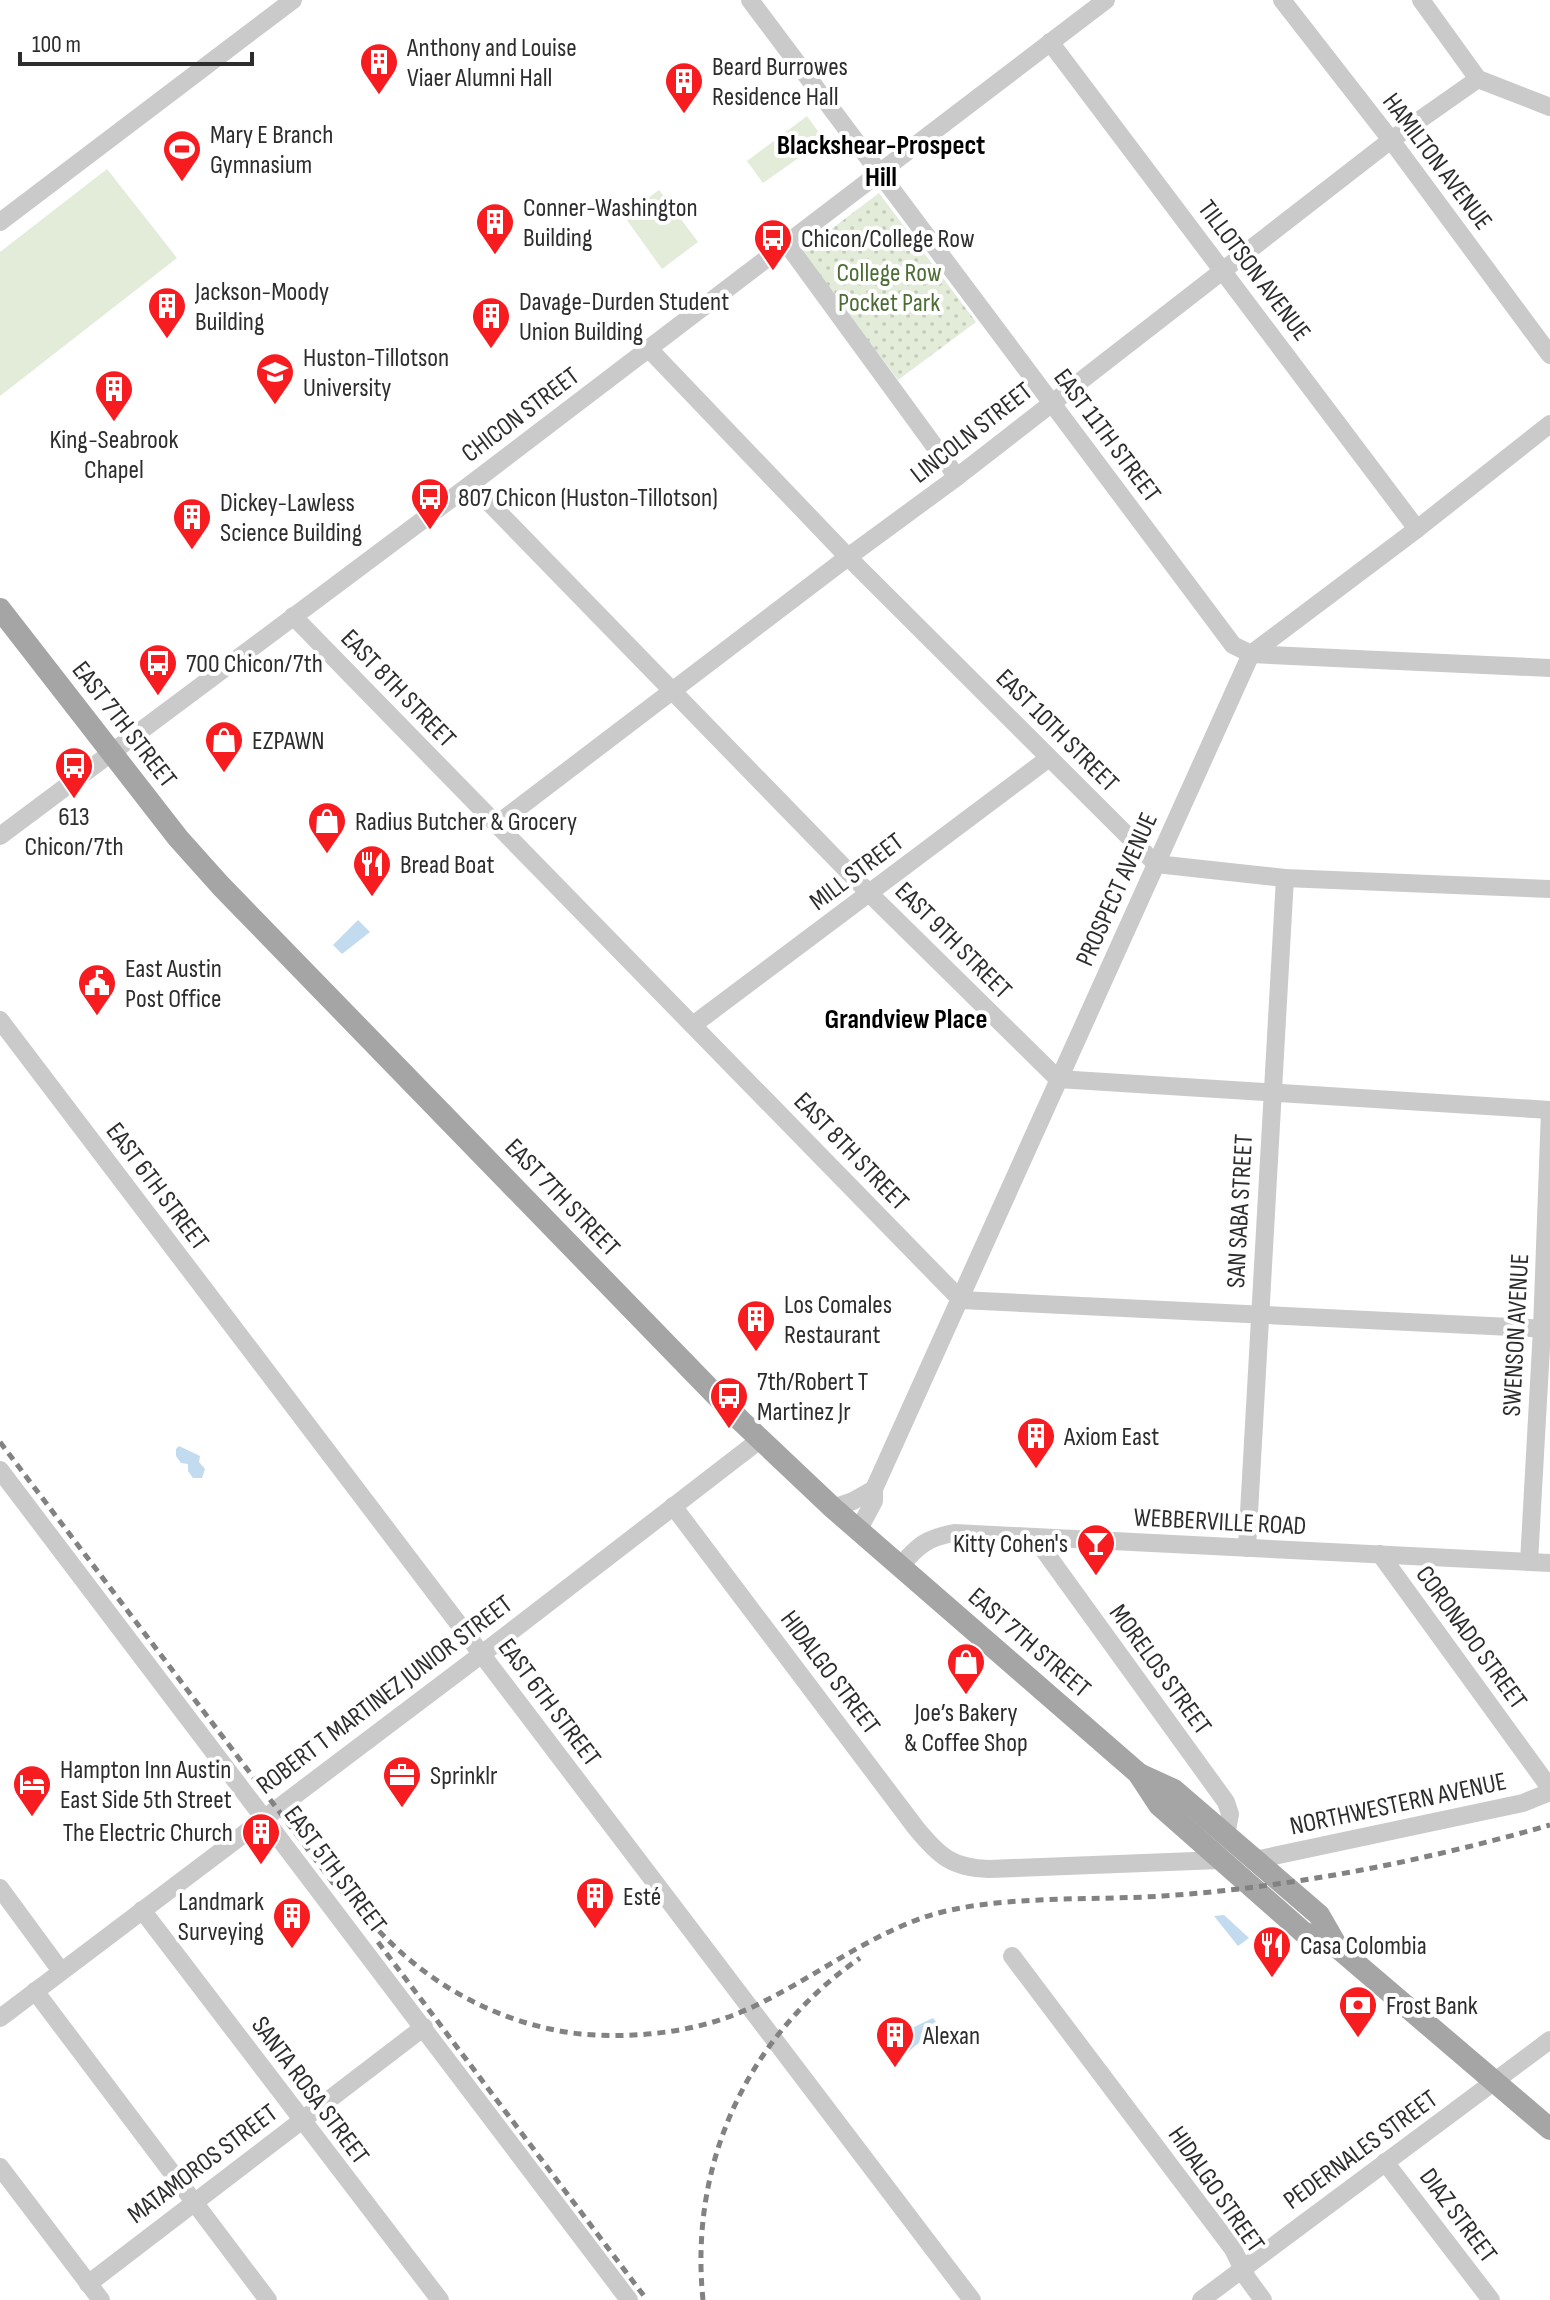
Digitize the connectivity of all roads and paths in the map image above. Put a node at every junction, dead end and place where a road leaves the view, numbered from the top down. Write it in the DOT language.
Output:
graph roads {
  1 [pos="293,0"];
  2 [pos="750,0"];
  3 [pos="1106,0"];
  4 [pos="1282,0"];
  5 [pos="1421,0"];
  6 [pos="1050,42"];
  7 [pos="1478,79"];
  8 [pos="1550,107"];
  9 [pos="1391,140"];
  10 [pos="879,172"];
  11 [pos="3,213"];
  12 [pos="787,244"];
  13 [pos="1224,272"];
  14 [pos="649,349"];
  15 [pos="1550,355"];
  16 [pos="1051,403"];
  17 [pos="1550,424"];
  18 [pos="957,477"];
  19 [pos="471,484"];
  20 [pos="1417,529"];
  21 [pos="848,557"];
  22 [pos="0,609"];
  23 [pos="293,616"];
  24 [pos="1251,654"];
  25 [pos="1550,668"];
  26 [pos="671,691"];
  27 [pos="111,752"];
  28 [pos="1049,758"];
  29 [pos="496,825"];
  30 [pos="0,836"];
  31 [pos="1156,864"];
  32 [pos="1285,878"];
  33 [pos="1550,889"];
  34 [pos="870,894"];
  35 [pos="0,1020"];
  36 [pos="693,1025"];
  37 [pos="1058,1079"];
  38 [pos="1272,1093"];
  39 [pos="1550,1110"];
  40 [pos="961,1300"];
  41 [pos="1259,1314"];
  42 [pos="1546,1329"];
  43 [pos="761,1439"];
  44 [pos="0,1470"];
  45 [pos="874,1489"];
  46 [pos="673,1506"];
  47 [pos="833,1508"];
  48 [pos="858,1531"];
  49 [pos="1035,1538"];
  50 [pos="1247,1548"];
  51 [pos="1380,1554"];
  52 [pos="1529,1562"];
  53 [pos="1550,1563"];
  54 [pos="900,1566"];
  55 [pos="482,1654"];
  56 [pos="1138,1773"];
  57 [pos="1550,1790"];
  58 [pos="265,1817"];
  59 [pos="1226,1835"];
  60 [pos="1220,1860"];
  61 [pos="1255,1860"];
  62 [pos="0,1888"];
  63 [pos="142,1910"];
  64 [pos="1338,1948"];
  65 [pos="1012,1956"];
  66 [pos="61,1971"];
  67 [pos="35,1991"];
  68 [pos="0,2018"];
  69 [pos="424,2027"];
  70 [pos="1550,2040"];
  71 [pos="1496,2082"];
  72 [pos="301,2120"];
  73 [pos="1550,2129"];
  74 [pos="1385,2162"];
  75 [pos="0,2167"];
  76 [pos="193,2201"];
  77 [pos="1242,2268"];
  78 [pos="88,2284"];
  79 [pos="101,2300"];
  80 [pos="268,2300"];
  81 [pos="440,2300"];
  82 [pos="629,2300"];
  83 [pos="972,2300"];
  84 [pos="1201,2300"];
  85 [pos="1263,2300"];
  86 [pos="1491,2300"];
  1 -- 11 [label="street"];
  2 -- 10 [label="street, EAST 11TH STREET"];
  3 -- 6 [label="street, CHICON STREET"];
  4 -- 9 [label="street, HAMILTON AVENUE"];
  5 -- 7 [label="street"];
  6 -- 10 [label="street, CHICON STREET"];
  6 -- 13 [label="street, TILLOTSON AVENUE"];
  7 -- 8 [label="street"];
  7 -- 9 [label="street, LINCOLN STREET"];
  9 -- 13 [label="street, LINCOLN STREET"];
  9 -- 15 [label="street, HAMILTON AVENUE"];
  10 -- 12 [label="street, CHICON STREET"];
  10 -- 16 [label="street, EAST 11TH STREET"];
  12 -- 14 [label="street, CHICON STREET"];
  12 -- 18 [label="street"];
  13 -- 16 [label="street, LINCOLN STREET"];
  13 -- 20 [label="street, TILLOTSON AVENUE"];
  14 -- 19 [label="street, CHICON STREET"];
  14 -- 21 [label="street, EAST 10TH STREET"];
  16 -- 18 [label="street, LINCOLN STREET"];
  16 -- 24 [label="street, EAST 11TH STREET"];
  17 -- 20 [label="street, PROSPECT AVENUE"];
  18 -- 21 [label="street, LINCOLN STREET"];
  19 -- 23 [label="street, CHICON STREET"];
  19 -- 26 [label="street, EAST 9TH STREET"];
  20 -- 24 [label="street, PROSPECT AVENUE"];
  21 -- 26 [label="street, LINCOLN STREET"];
  21 -- 28 [label="street, EAST 10TH STREET"];
  22 -- 27 [label="main road, EAST 7TH STREET"];
  23 -- 27 [label="street, CHICON STREET"];
  23 -- 29 [label="street, EAST 8TH STREET"];
  24 -- 25 [label="street"];
  24 -- 31 [label="street, PROSPECT AVENUE"];
  26 -- 29 [label="street, LINCOLN STREET"];
  26 -- 34 [label="street, EAST 9TH STREET"];
  27 -- 30 [label="street, CHICON STREET"];
  27 -- 43 [label="main road, EAST 7TH STREET"];
  28 -- 31 [label="street, EAST 10TH STREET"];
  28 -- 34 [label="street, MILL STREET"];
  29 -- 36 [label="street, EAST 8TH STREET"];
  31 -- 32 [label="street"];
  31 -- 37 [label="street, PROSPECT AVENUE"];
  32 -- 33 [label="street"];
  32 -- 38 [label="street, SAN SABA STREET"];
  34 -- 36 [label="street, MILL STREET"];
  34 -- 37 [label="street, EAST 9TH STREET"];
  35 -- 55 [label="street, EAST 6TH STREET"];
  36 -- 40 [label="street, EAST 8TH STREET"];
  37 -- 38 [label="street"];
  37 -- 40 [label="street, PROSPECT AVENUE"];
  38 -- 39 [label="street"];
  38 -- 41 [label="street, SAN SABA STREET"];
  39 -- 42 [label="street, SWENSON AVENUE"];
  40 -- 41 [label="street"];
  40 -- 45 [label="street, PROSPECT AVENUE"];
  41 -- 42 [label="street"];
  41 -- 50 [label="street, SAN SABA STREET"];
  42 -- 52 [label="street, SWENSON AVENUE"];
  43 -- 46 [label="street, ROBERT T MARTINEZ JUNIOR STREET"];
  43 -- 47 [label="main road, EAST 7TH STREET"];
  44 -- 58 [label="street, EAST 5TH STREET"];
  45 -- 47 [label="street"];
  45 -- 48 [label="street, PROSPECT AVENUE"];
  46 -- 55 [label="street, ROBERT T MARTINEZ JUNIOR STREET"];
  46 -- 60 [label="street, HIDALGO STREET"];
  47 -- 48 [label="main road, EAST 7TH STREET"];
  48 -- 54 [label="main road, EAST 7TH STREET"];
  49 -- 50 [label="street, WEBBERVILLE ROAD"];
  49 -- 54 [label="street, WEBBERVILLE ROAD"];
  49 -- 59 [label="street, MORELOS STREET"];
  50 -- 51 [label="street, WEBBERVILLE ROAD"];
  51 -- 52 [label="street, WEBBERVILLE ROAD"];
  51 -- 57 [label="street, CORONADO STREET"];
  52 -- 53 [label="street, WEBBERVILLE ROAD"];
  54 -- 56 [label="main road, EAST 7TH STREET"];
  55 -- 58 [label="street, ROBERT T MARTINEZ JUNIOR STREET"];
  55 -- 83 [label="street, EAST 6TH STREET"];
  56 -- 59 [label="main road, EAST 7TH STREET"];
  56 -- 60 [label="main road, EAST 7TH STREET"];
  57 -- 61 [label="street, NORTHWESTERN AVENUE"];
  58 -- 63 [label="street, ROBERT T MARTINEZ JUNIOR STREET"];
  58 -- 69 [label="street, EAST 5TH STREET"];
  59 -- 61 [label="main road, EAST 7TH STREET"];
  60 -- 64 [label="main road, EAST 7TH STREET"];
  61 -- 64 [label="main road, EAST 7TH STREET"];
  62 -- 66 [label="street"];
  63 -- 66 [label="street, ROBERT T MARTINEZ JUNIOR STREET"];
  63 -- 72 [label="street, SANTA ROSA STREET"];
  64 -- 71 [label="main road, EAST 7TH STREET"];
  65 -- 77 [label="street, HIDALGO STREET"];
  66 -- 67 [label="street, ROBERT T MARTINEZ JUNIOR STREET"];
  67 -- 68 [label="street, ROBERT T MARTINEZ JUNIOR STREET"];
  67 -- 76 [label="street"];
  69 -- 72 [label="street, MATAMOROS STREET"];
  69 -- 82 [label="street, EAST 5TH STREET"];
  70 -- 71 [label="street, PEDERNALES STREET"];
  71 -- 73 [label="main road, EAST 7TH STREET"];
  71 -- 74 [label="street, PEDERNALES STREET"];
  72 -- 76 [label="street, MATAMOROS STREET"];
  72 -- 81 [label="street, SANTA ROSA STREET"];
  74 -- 77 [label="street, PEDERNALES STREET"];
  74 -- 86 [label="street, DIAZ STREET"];
  75 -- 78 [label="street"];
  76 -- 78 [label="street, MATAMOROS STREET"];
  76 -- 80 [label="street"];
  77 -- 84 [label="street, PEDERNALES STREET"];
  77 -- 85 [label="street, HIDALGO STREET"];
  78 -- 79 [label="street"];
}
